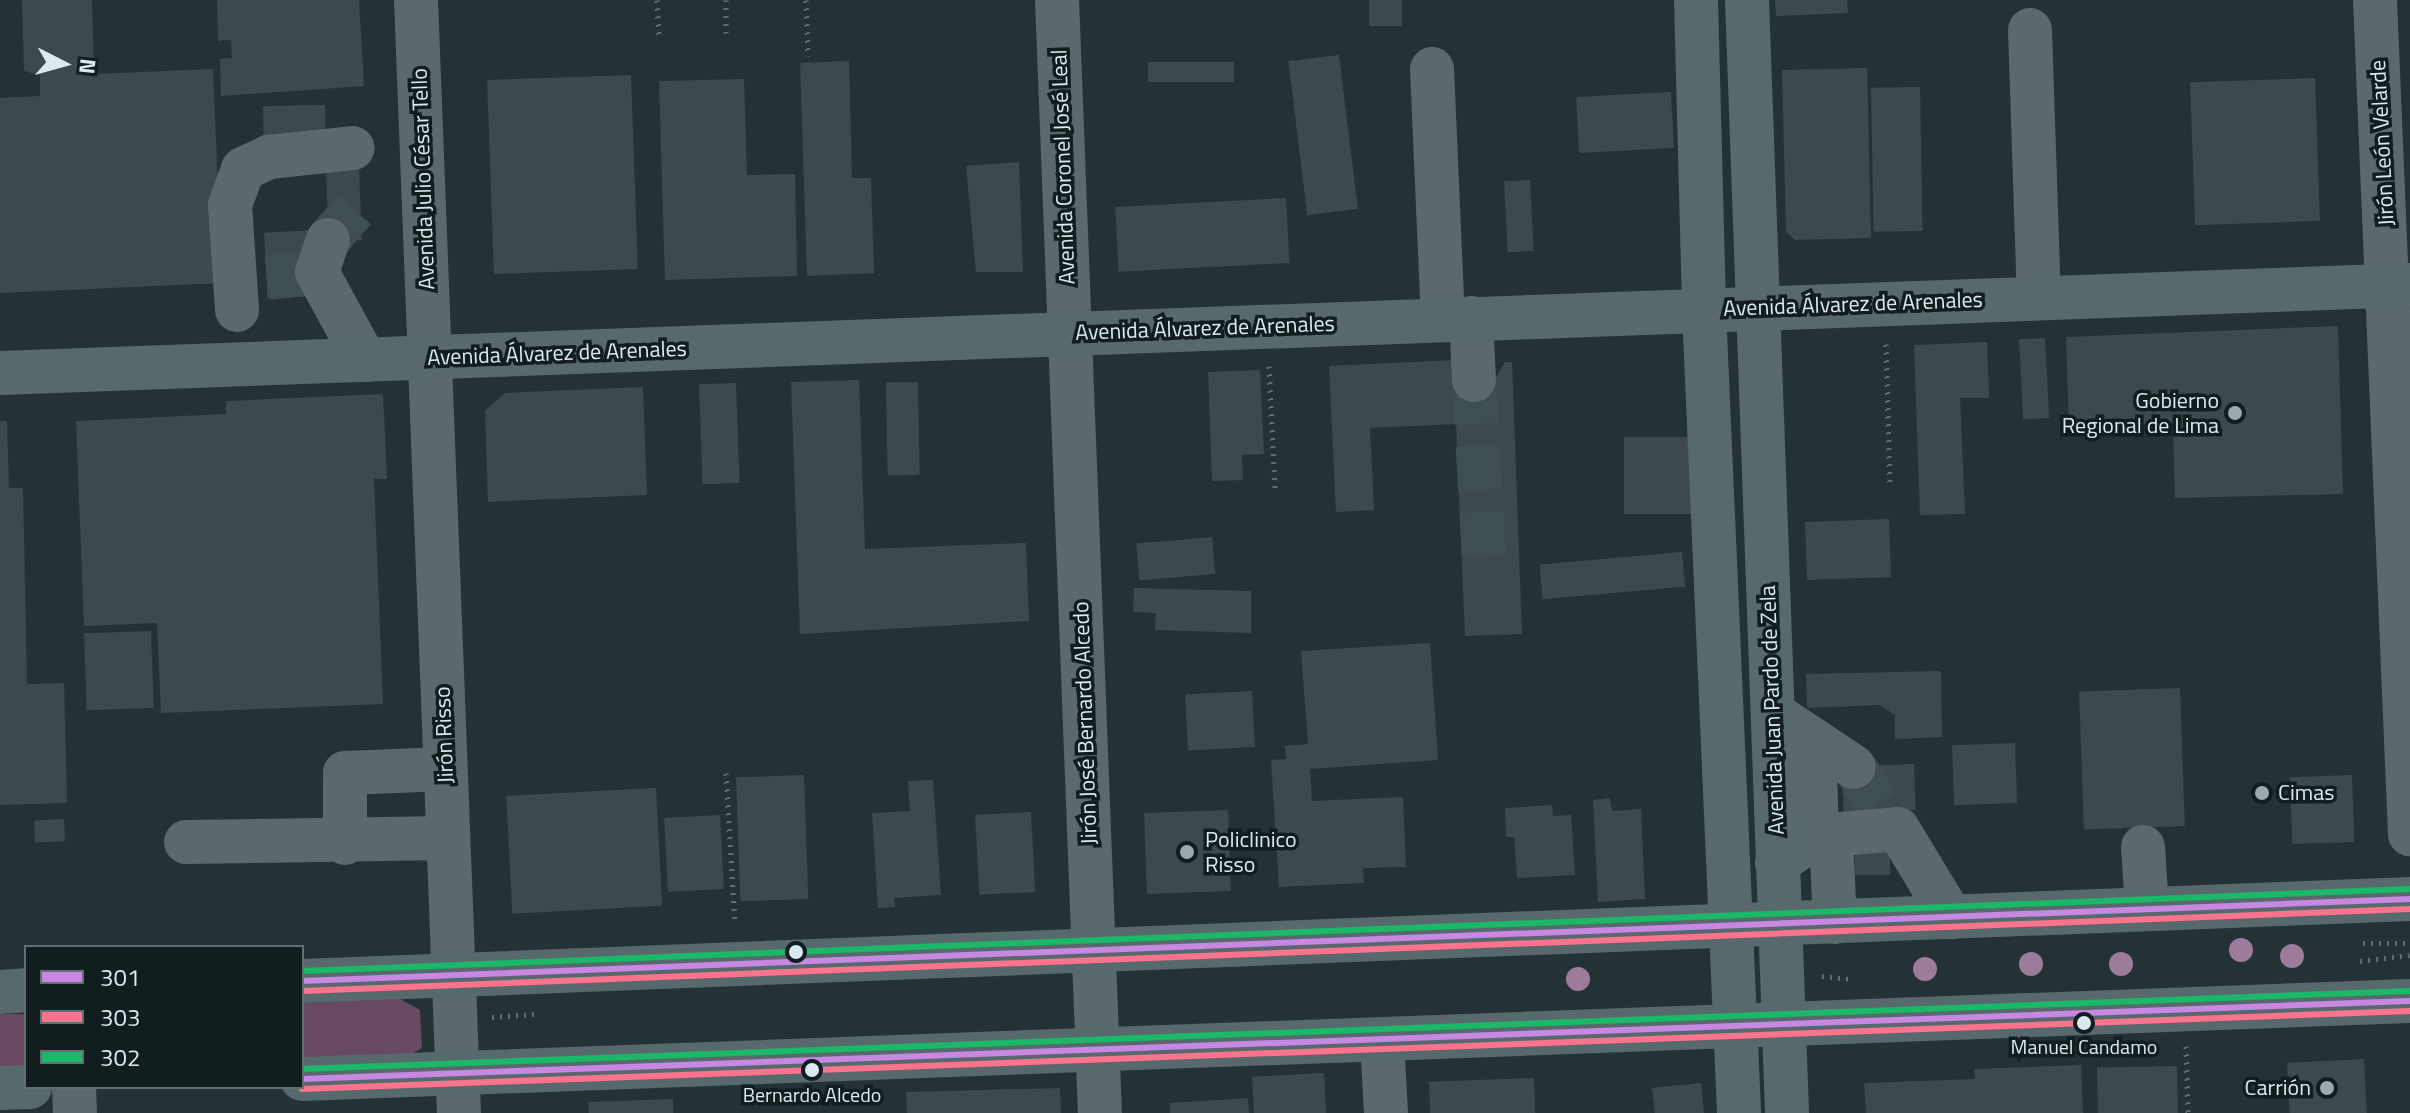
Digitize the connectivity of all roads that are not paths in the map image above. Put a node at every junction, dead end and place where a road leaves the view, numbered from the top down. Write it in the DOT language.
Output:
graph roads {
  1 [pos="416,0"];
  2 [pos="1057,0"];
  3 [pos="1696,0"];
  4 [pos="1747,0"];
  5 [pos="2375,0"];
  6 [pos="2030,30"];
  7 [pos="1432,69"];
  8 [pos="353,148"];
  9 [pos="328,240"];
  10 [pos="267,278"];
  11 [pos="2400,285"];
  12 [pos="2039,298"];
  13 [pos="1759,307"];
  14 [pos="237,310"];
  15 [pos="1704,310"];
  16 [pos="1457,319"];
  17 [pos="1069,334"];
  18 [pos="429,358"];
  19 [pos="365,360"];
  20 [pos="215,365"];
  21 [pos="0,373"];
  22 [pos="1474,380"];
  23 [pos="1773,713"];
  24 [pos="1814,740"];
  25 [pos="1854,767"];
  26 [pos="445,769"];
  27 [pos="2410,834"];
  28 [pos="1824,836"];
  29 [pos="447,838"];
  30 [pos="186,842"];
  31 [pos="345,843"];
  32 [pos="2143,847"];
  33 [pos="1777,863"];
  34 [pos="2410,899"];
  35 [pos="2147,909"];
  36 [pos="1951,917"];
  37 [pos="1835,922"];
  38 [pos="1781,924"];
  39 [pos="1731,926"];
  40 [pos="1094,950"];
  41 [pos="454,976"];
  42 [pos="304,981"];
  43 [pos="24,990"];
  44 [pos="0,992"];
  45 [pos="2410,1001"];
  46 [pos="1784,1025"];
  47 [pos="1735,1026"];
  48 [pos="1382,1041"];
  49 [pos="1098,1051"];
  50 [pos="304,1079"];
  51 [pos="24,1087"];
  52 [pos="0,1088"];
  53 [pos="74,1089"];
  54 [pos="458,1094"];
  55 [pos="75,1113"];
  56 [pos="1100,1113"];
  57 [pos="1386,1113"];
  58 [pos="1739,1113"];
  59 [pos="1787,1113"];
  1 -- 18 [label="street, Avenida Julio César Tello"];
  2 -- 17 [label="street, Avenida Coronel José Leal"];
  3 -- 15 [label="main road"];
  4 -- 13 [label="main road, Avenida Juan Pardo de Zela"];
  5 -- 11 [label="street, Jirón León Velarde"];
  6 -- 12 [label="street"];
  7 -- 16 [label="street"];
  8 -- 14 [label="street"];
  9 -- 19 [label="street"];
  10 -- 14 [label="street"];
  11 -- 12 [label="main road, Avenida Álvarez de Arenales"];
  11 -- 27 [label="street, Jirón León Velarde"];
  12 -- 13 [label="main road, Avenida Álvarez de Arenales"];
  13 -- 15 [label="main road, Avenida Álvarez de Arenales"];
  13 -- 23 [label="main road, Avenida Juan Pardo de Zela"];
  14 -- 20 [label="street"];
  15 -- 16 [label="main road, Avenida Álvarez de Arenales"];
  15 -- 39 [label="main road"];
  16 -- 17 [label="main road, Avenida Álvarez de Arenales"];
  16 -- 22 [label="street"];
  17 -- 18 [label="main road, Avenida Álvarez de Arenales"];
  17 -- 40 [label="street, Jirón José Bernardo Alcedo"];
  18 -- 19 [label="main road, Avenida Álvarez de Arenales"];
  18 -- 26 [label="street, Jirón Risso"];
  19 -- 20 [label="main road, Avenida Álvarez de Arenales"];
  20 -- 21 [label="main road, Avenida Álvarez de Arenales"];
  23 -- 24 [label="street"];
  23 -- 33 [label="main road, Avenida Juan Pardo de Zela"];
  24 -- 25 [label="street"];
  24 -- 28 [label="street"];
  26 -- 29 [label="street, Jirón Risso"];
  26 -- 31 [label="street"];
  28 -- 33 [label="street"];
  28 -- 36 [label="street"];
  28 -- 37 [label="street"];
  29 -- 31 [label="street"];
  29 -- 41 [label="street, Jirón Risso"];
  30 -- 31 [label="street"];
  32 -- 35 [label="street"];
  33 -- 38 [label="main road, Avenida Juan Pardo de Zela"];
  34 -- 35 [label="main road"];
  35 -- 36 [label="main road"];
  36 -- 37 [label="main road"];
  37 -- 38 [label="main road"];
  38 -- 39 [label="main road"];
  38 -- 46 [label="main road, Avenida Juan Pardo de Zela"];
  39 -- 40 [label="main road"];
  39 -- 47 [label="main road"];
  40 -- 41 [label="main road"];
  40 -- 49 [label="street, Jirón José Bernardo Alcedo"];
  41 -- 42 [label="main road"];
  41 -- 54 [label="street, Jirón Risso"];
  43 -- 44 [label="main road"];
  45 -- 46 [label="main road"];
  46 -- 47 [label="main road"];
  46 -- 59 [label="main road, Avenida Juan Pardo de Zela"];
  47 -- 48 [label="main road"];
  47 -- 58 [label="main road"];
  48 -- 49 [label="main road"];
  48 -- 57 [label="street"];
  49 -- 54 [label="main road"];
  49 -- 56 [label="street, Jirón José Bernardo Alcedo"];
  50 -- 54 [label="main road"];
  51 -- 52 [label="main road"];
  53 -- 55 [label="street"];
}
